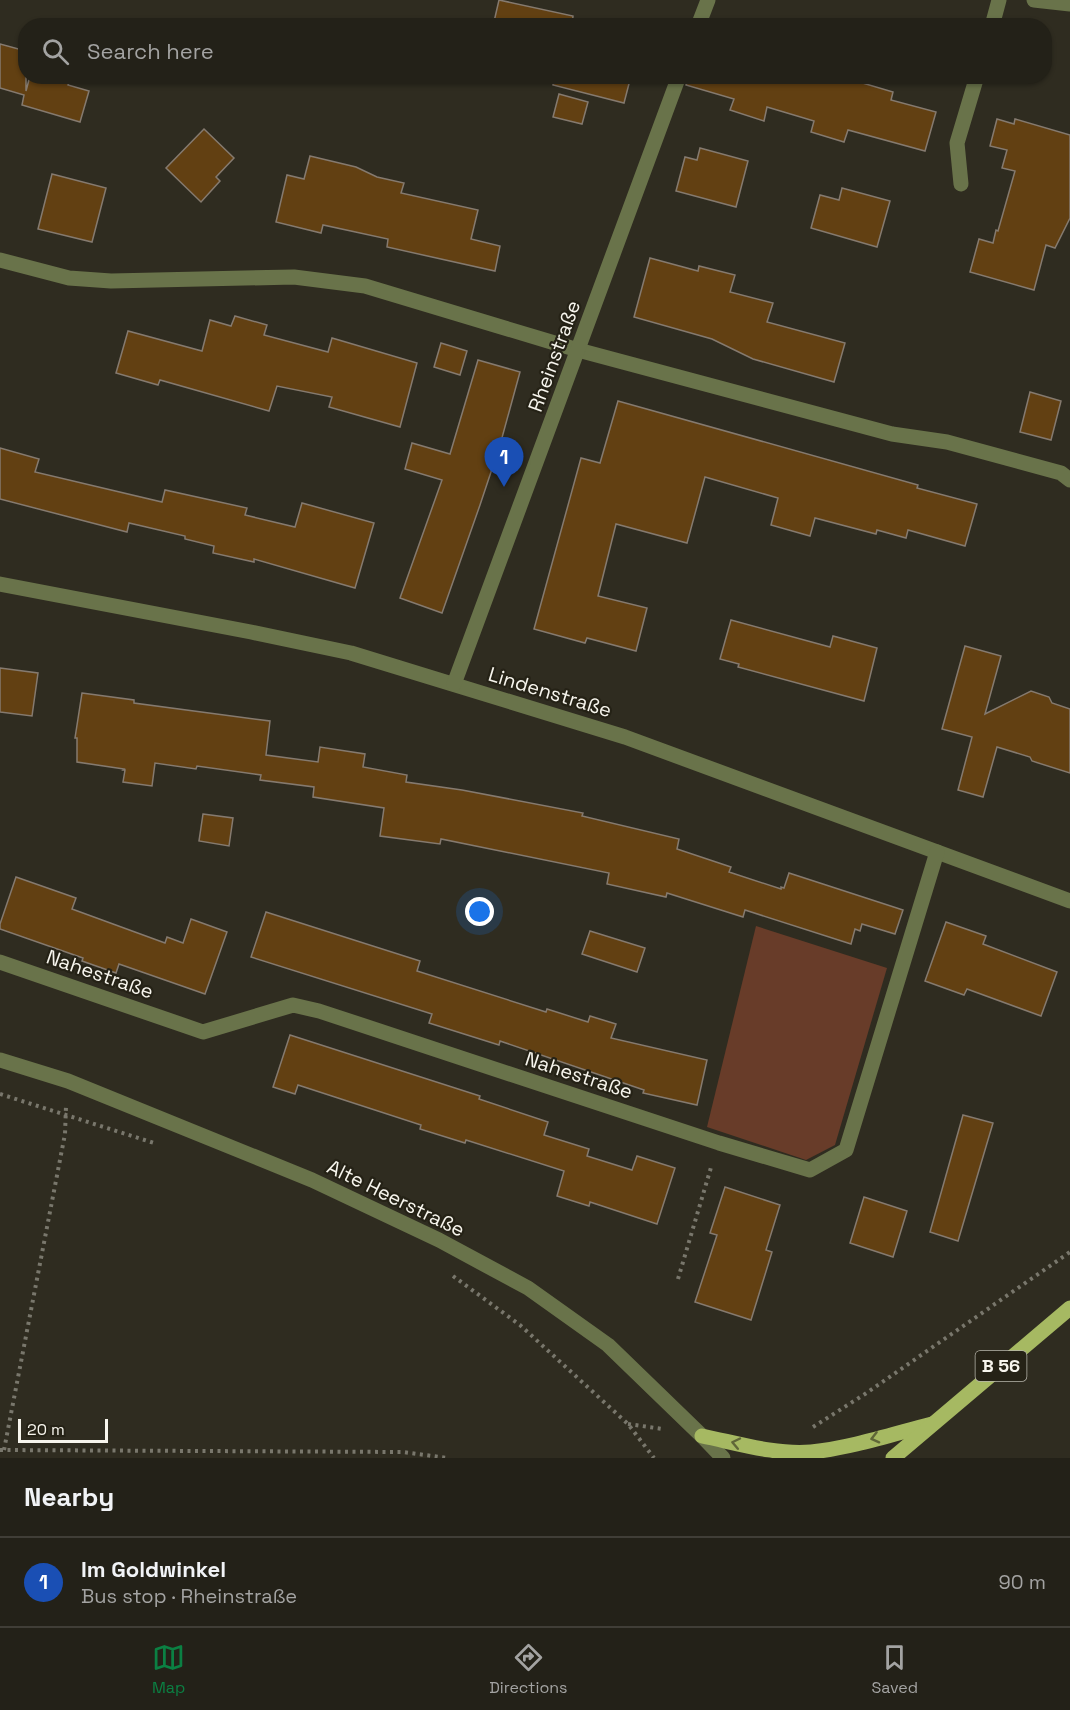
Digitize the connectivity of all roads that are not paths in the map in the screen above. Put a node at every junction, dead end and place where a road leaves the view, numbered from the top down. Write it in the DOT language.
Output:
graph roads {
  1 [pos="708,0"];
  2 [pos="999,0"];
  3 [pos="1034,0"];
  4 [pos="1070,4"];
  5 [pos="701,18"];
  6 [pos="994,18"];
  7 [pos="677,84"];
  8 [pos="975,84"];
  9 [pos="961,184"];
  10 [pos="0,260"];
  11 [pos="578,350"];
  12 [pos="1070,480"];
  13 [pos="0,584"];
  14 [pos="454,684"];
  15 [pos="937,852"];
  16 [pos="1070,901"];
  17 [pos="0,962"];
  18 [pos="0,1060"];
  19 [pos="1070,1308"];
  20 [pos="932,1424"];
  21 [pos="702,1436"];
  22 [pos="723,1458"];
  23 [pos="893,1458"];
  1 -- 5 [label="street"];
  2 -- 6 [label="street"];
  3 -- 4 [label="street"];
  7 -- 11 [label="street, Rheinstraße"];
  8 -- 9 [label="street"];
  10 -- 11 [label="street"];
  11 -- 12 [label="street"];
  11 -- 14 [label="street, Rheinstraße"];
  13 -- 14 [label="street, Lindenstraße"];
  14 -- 15 [label="street, Lindenstraße"];
  15 -- 16 [label="street, Lindenstraße"];
  15 -- 17 [label="street, Nahestraße"];
  18 -- 21 [label="street, Alte Heerstraße"];
  19 -- 20 [label="main road, B 56"];
  20 -- 21 [label="main road, one-way"];
  20 -- 23 [label="main road, B 56"];
  21 -- 22 [label="street, Alte Heerstraße"];
}
